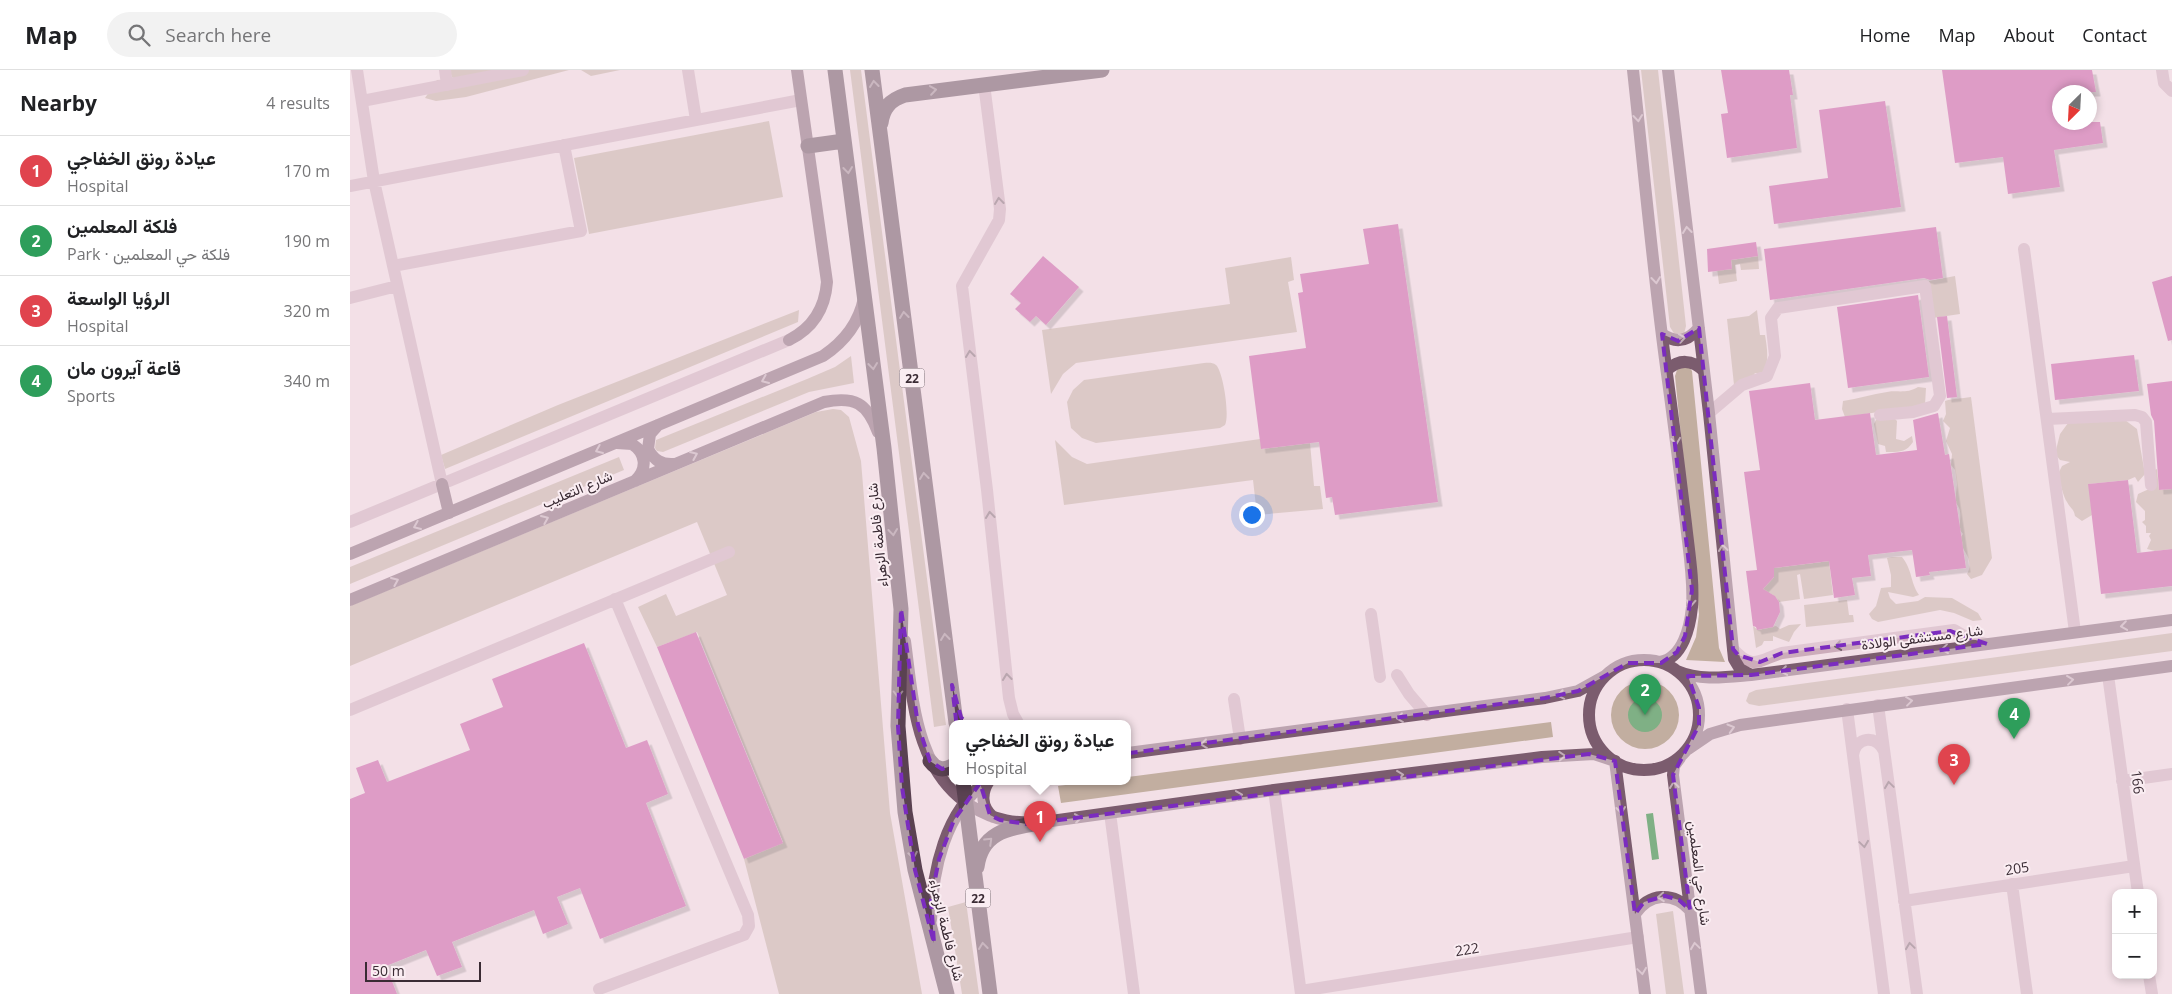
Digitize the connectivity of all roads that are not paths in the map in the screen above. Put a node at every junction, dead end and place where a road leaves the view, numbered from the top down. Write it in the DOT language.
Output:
graph roads {
  1 [pos="357,70"];
  2 [pos="445,70"];
  3 [pos="523,70"];
  4 [pos="688,70"];
  5 [pos="797,70"];
  6 [pos="835,70"];
  7 [pos="872,70"];
  8 [pos="1102,70"];
  9 [pos="1633,70"];
  10 [pos="1668,70"];
  11 [pos="2162,70"];
  12 [pos="984,84"];
  13 [pos="447,85"];
  14 [pos="2172,91"];
  15 [pos="801,100"];
  16 [pos="362,102"];
  17 [pos="696,120"];
  18 [pos="881,138"];
  19 [pos="844,141"];
  20 [pos="564,145"];
  21 [pos="808,146"];
  22 [pos="374,181"];
  23 [pos="350,186"];
  24 [pos="2024,249"];
  25 [pos="393,266"];
  26 [pos="398,286"];
  27 [pos="864,296"];
  28 [pos="350,298"];
  29 [pos="1699,328"];
  30 [pos="1662,334"];
  31 [pos="789,340"];
  32 [pos="1667,370"];
  33 [pos="1704,371"];
  34 [pos="1709,413"];
  35 [pos="1880,416"];
  36 [pos="2047,420"];
  37 [pos="658,425"];
  38 [pos="616,443"];
  39 [pos="884,448"];
  40 [pos="674,464"];
  41 [pos="635,481"];
  42 [pos="442,484"];
  43 [pos="2152,485"];
  44 [pos="449,513"];
  45 [pos="351,519"];
  46 [pos="729,552"];
  47 [pos="350,554"];
  48 [pos="615,599"];
  49 [pos="350,600"];
  50 [pos="901,609"];
  51 [pos="1371,614"];
  52 [pos="2172,620"];
  53 [pos="2075,632"];
  54 [pos="1987,644"];
  55 [pos="1733,649"];
  56 [pos="1660,662"];
  57 [pos="2172,666"];
  58 [pos="1677,671"];
  59 [pos="1397,675"];
  60 [pos="1751,675"];
  61 [pos="2108,675"];
  62 [pos="1605,676"];
  63 [pos="1380,677"];
  64 [pos="952,685"];
  65 [pos="1234,699"];
  66 [pos="1878,705"];
  67 [pos="1846,709"];
  68 [pos="350,710"];
  69 [pos="1427,715"];
  70 [pos="956,720"];
  71 [pos="964,720"];
  72 [pos="1016,720"];
  73 [pos="1240,739"];
  74 [pos="1884,751"];
  75 [pos="1131,753"];
  76 [pos="1684,753"];
  77 [pos="1853,756"];
  78 [pos="930,761"];
  79 [pos="1615,761"];
  80 [pos="949,767"];
  81 [pos="2172,774"];
  82 [pos="2122,781"];
  83 [pos="963,785"];
  84 [pos="984,785"];
  85 [pos="987,785"];
  86 [pos="1274,790"];
  87 [pos="965,802"];
  88 [pos="1110,813"];
  89 [pos="996,818"];
  90 [pos="1044,822"];
  91 [pos="2134,866"];
  92 [pos="2012,884"];
  93 [pos="976,886"];
  94 [pos="2137,889"];
  95 [pos="1904,901"];
  96 [pos="1690,910"];
  97 [pos="1635,914"];
  98 [pos="1638,937"];
  99 [pos="934,943"];
  100 [pos="2150,979"];
  101 [pos="600,992"];
  102 [pos="1301,992"];
  103 [pos="587,994"];
  104 [pos="947,994"];
  105 [pos="990,994"];
  106 [pos="1134,994"];
  107 [pos="1645,994"];
  108 [pos="1701,994"];
  109 [pos="1884,994"];
  110 [pos="1917,994"];
  111 [pos="2027,994"];
  112 [pos="2152,994"];
  1 -- 16 [label="street"];
  2 -- 13 [label="street"];
  3 -- 13 [label="street"];
  4 -- 17 [label="street"];
  5 -- 15 [label="main road"];
  6 -- 19 [label="highway, شارع فاطمة الزهراء"];
  18 -- 7 [label="highway, 22, one-way"];
  8 -- 12 [label="highway"];
  9 -- 30 [label="main road, one-way"];
  29 -- 10 [label="main road, one-way"];
  11 -- 14 [label="street"];
  18 -- 12 [label="highway, one-way"];
  72 -- 12 [label="street, one-way"];
  13 -- 16 [label="street"];
  15 -- 17 [label="street"];
  15 -- 21 [label="main road"];
  16 -- 22 [label="street"];
  17 -- 20 [label="street"];
  64 -- 18 [label="highway, 22, one-way"];
  19 -- 21 [label="highway"];
  19 -- 27 [label="highway, شارع فاطمة الزهراء, one-way"];
  20 -- 22 [label="street"];
  20 -- 25 [label="street"];
  21 -- 31 [label="main road"];
  22 -- 23 [label="street"];
  22 -- 25 [label="street"];
  24 -- 36 [label="street"];
  25 -- 26 [label="street"];
  26 -- 28 [label="street"];
  26 -- 42 [label="street"];
  27 -- 37 [label="main road, شارع التعليب, one-way"];
  27 -- 39 [label="highway, شارع فاطمة الزهراء, one-way"];
  30 -- 29 [label="main road, one-way"];
  29 -- 33 [label="main road"];
  30 -- 32 [label="main road"];
  31 -- 42 [label="street"];
  32 -- 33 [label="main road"];
  32 -- 56 [label="main road, one-way"];
  33 -- 34 [label="main road"];
  34 -- 35 [label="street"];
  55 -- 34 [label="main road, one-way"];
  36 -- 43 [label="street"];
  36 -- 53 [label="street"];
  37 -- 38 [label="main road, شارع التعليب"];
  37 -- 40 [label="main road"];
  38 -- 41 [label="main road"];
  38 -- 44 [label="main road, شارع التعليب, one-way"];
  40 -- 39 [label="main road, شارع التعليب, one-way"];
  39 -- 50 [label="highway, شارع فاطمة الزهراء, one-way"];
  40 -- 41 [label="main road, شارع التعليب"];
  49 -- 41 [label="main road, شارع التعليب, one-way"];
  42 -- 44 [label="main road"];
  42 -- 45 [label="street"];
  44 -- 47 [label="main road, شارع التعليب, one-way"];
  46 -- 48 [label="street"];
  48 -- 68 [label="street"];
  48 -- 101 [label="street"];
  50 -- 78 [label="main road"];
  50 -- 99 [label="highway, شارع فاطمة الزهراء, one-way"];
  51 -- 63 [label="street"];
  52 -- 53 [label="main road, شارع مستشفى الولادة, one-way"];
  53 -- 54 [label="main road, شارع مستشفى الولادة"];
  54 -- 55 [label="street, one-way"];
  54 -- 60 [label="main road, شارع مستشفى الولادة, one-way"];
  55 -- 60 [label="main road"];
  56 -- 58 [label="main road"];
  56 -- 62 [label="main road"];
  57 -- 61 [label="main road"];
  58 -- 60 [label="main road, شارع مستشفى الولادة"];
  58 -- 76 [label="main road"];
  59 -- 69 [label="street"];
  66 -- 61 [label="main road, one-way"];
  61 -- 82 [label="street, 166"];
  62 -- 69 [label="main road, one-way"];
  62 -- 79 [label="main road"];
  64 -- 70 [label="highway, 22"];
  64 -- 71 [label="highway"];
  65 -- 73 [label="street"];
  66 -- 67 [label="main road"];
  66 -- 74 [label="street"];
  76 -- 67 [label="main road, one-way"];
  67 -- 77 [label="street"];
  69 -- 73 [label="main road, one-way"];
  73 -- 75 [label="main road, one-way"];
  74 -- 77 [label="street"];
  95 -- 74 [label="street, one-way"];
  76 -- 79 [label="main road"];
  96 -- 76 [label="main road, شارع حي المعلمين, one-way"];
  77 -- 109 [label="street, one-way"];
  78 -- 80 [label="highway"];
  78 -- 87 [label="main road"];
  86 -- 79 [label="main road, one-way"];
  79 -- 97 [label="main road, one-way"];
  81 -- 82 [label="street"];
  82 -- 91 [label="street, 166"];
  83 -- 87 [label="highway, شارع فاطمة الزهراء / 22"];
  84 -- 87 [label="main road"];
  85 -- 89 [label="main road"];
  88 -- 86 [label="main road, one-way"];
  86 -- 102 [label="street"];
  87 -- 89 [label="main road"];
  87 -- 93 [label="highway, شارع فاطمة الزهراء / 22"];
  87 -- 99 [label="main road"];
  90 -- 88 [label="main road, one-way"];
  88 -- 106 [label="street"];
  89 -- 90 [label="main road"];
  93 -- 90 [label="highway, one-way"];
  91 -- 92 [label="street, 205"];
  91 -- 94 [label="street, 166"];
  92 -- 95 [label="street, 205"];
  92 -- 111 [label="street"];
  105 -- 93 [label="highway, شارع فاطمة الزهراء / 22, one-way"];
  110 -- 95 [label="street, one-way"];
  96 -- 97 [label="main road, one-way"];
  108 -- 96 [label="main road, شارع حي المعلمين, one-way"];
  97 -- 98 [label="main road"];
  98 -- 102 [label="street, 222"];
  98 -- 107 [label="main road, one-way"];
  99 -- 104 [label="highway, شارع فاطمة الزهراء"];
  100 -- 112 [label="street"];
  101 -- 103 [label="street"];
}
